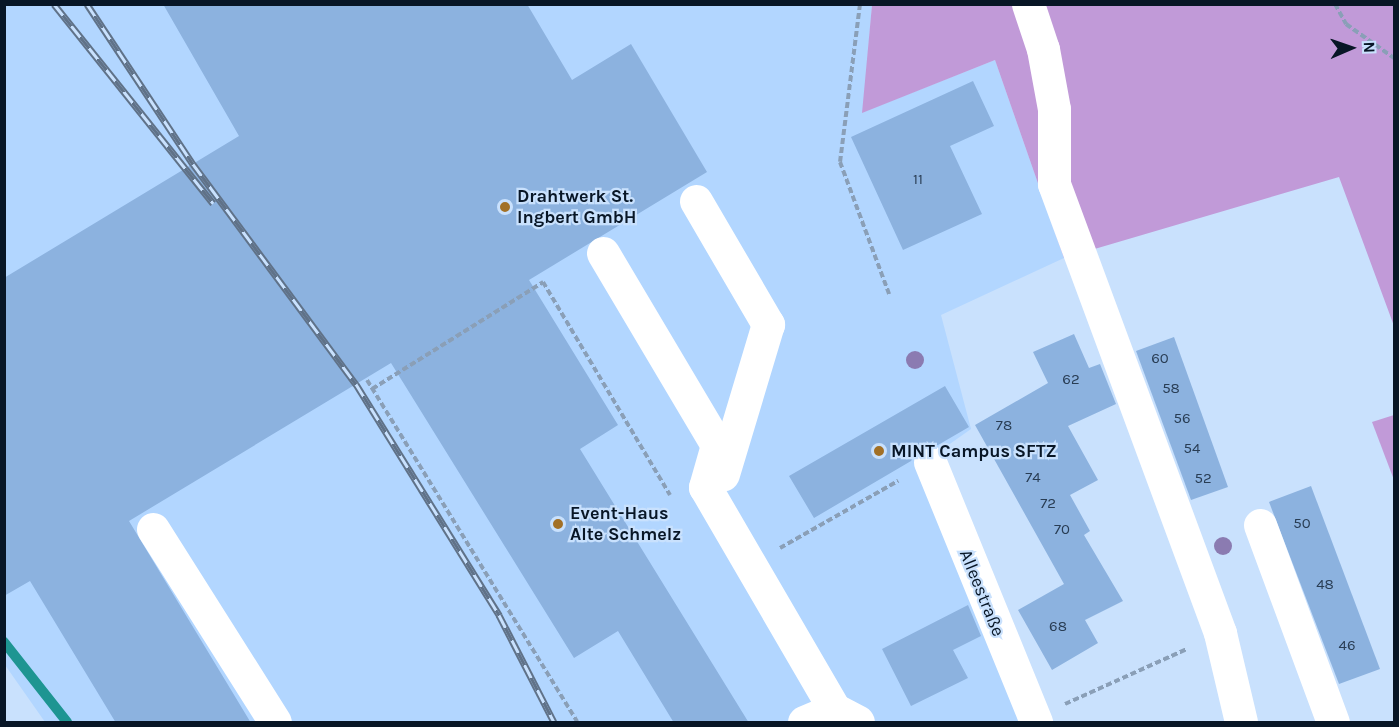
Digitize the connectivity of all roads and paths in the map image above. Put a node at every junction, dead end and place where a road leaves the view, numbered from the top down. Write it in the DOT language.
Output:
graph roads {
  1 [pos="860,4"];
  2 [pos="1028,4"];
  3 [pos="1335,4"];
  4 [pos="1395,58"];
  5 [pos="696,201"];
  6 [pos="603,253"];
  7 [pos="889,294"];
  8 [pos="367,380"];
  9 [pos="372,389"];
  10 [pos="930,462"];
  11 [pos="723,474"];
  12 [pos="671,497"];
  13 [pos="1260,525"];
  14 [pos="153,529"];
  15 [pos="751,564"];
  16 [pos="1164,661"];
  17 [pos="846,716"];
  18 [pos="1035,720"];
  19 [pos="275,723"];
  20 [pos="578,723"];
  21 [pos="804,723"];
  22 [pos="1241,723"];
  23 [pos="1334,723"];
  1 -- 7 [label="path"];
  2 -- 22 [label="lane"];
  3 -- 4 [label="path"];
  5 -- 11 [label="lane"];
  6 -- 15 [label="lane"];
  8 -- 9 [label="path"];
  9 -- 12 [label="path"];
  9 -- 20 [label="path"];
  10 -- 15 [label="path"];
  10 -- 18 [label="lane, Alleestraße"];
  13 -- 23 [label="lane"];
  14 -- 19 [label="lane"];
  15 -- 17 [label="lane"];
  16 -- 18 [label="path"];
  17 -- 21 [label="lane"];
}
